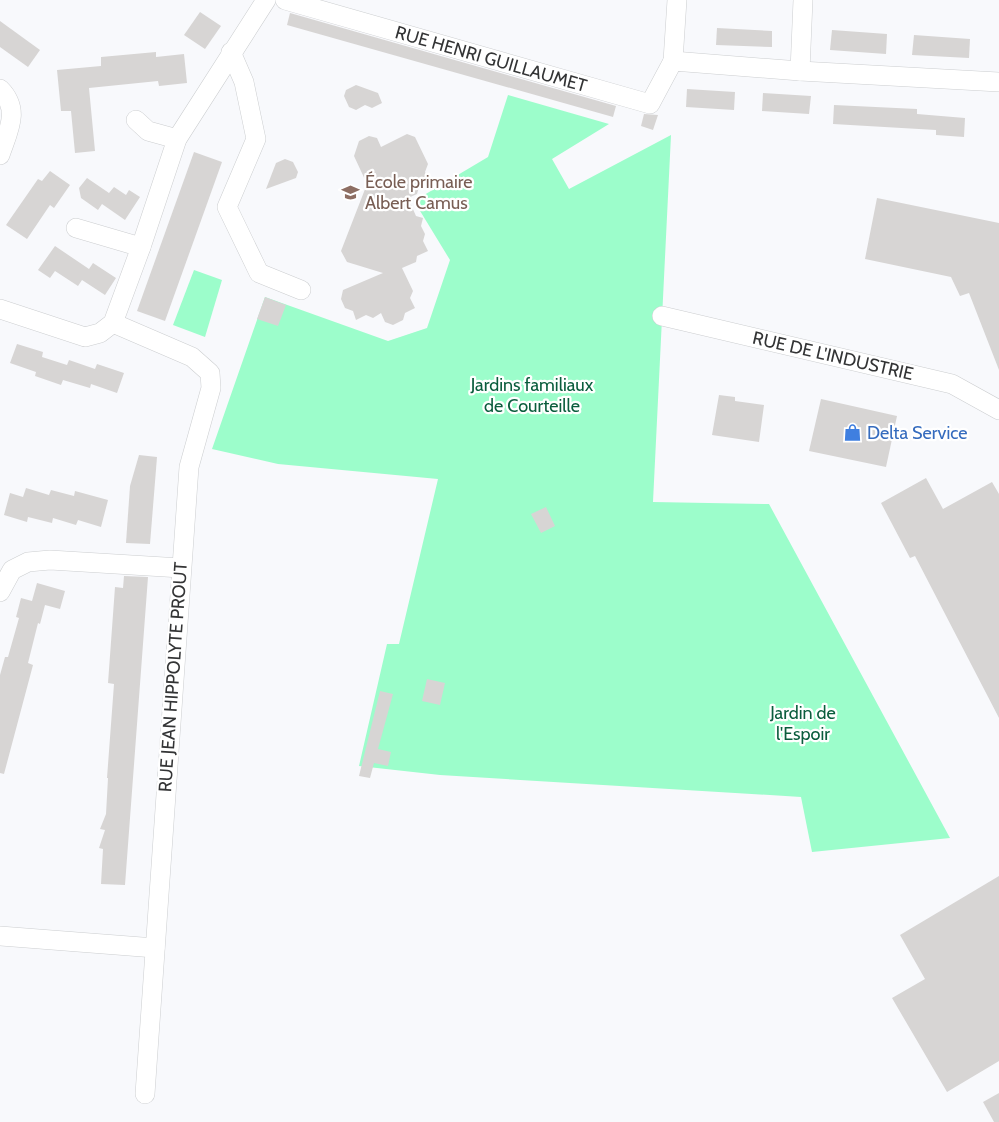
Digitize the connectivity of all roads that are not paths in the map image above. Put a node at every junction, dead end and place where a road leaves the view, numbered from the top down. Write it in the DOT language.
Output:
graph roads {
  1 [pos="266,0"];
  2 [pos="285,0"];
  3 [pos="677,0"];
  4 [pos="803,0"];
  5 [pos="231,52"];
  6 [pos="673,61"];
  7 [pos="800,71"];
  8 [pos="999,82"];
  9 [pos="0,89"];
  10 [pos="136,120"];
  11 [pos="177,139"];
  12 [pos="0,155"];
  13 [pos="76,228"];
  14 [pos="141,247"];
  15 [pos="301,290"];
  16 [pos="0,309"];
  17 [pos="662,316"];
  18 [pos="107,328"];
  19 [pos="999,410"];
  20 [pos="180,568"];
  21 [pos="0,592"];
  22 [pos="0,936"];
  23 [pos="155,948"];
  24 [pos="145,1094"];
  1 -- 5 [label="street"];
  2 -- 6 [label="street, RUE HENRI GUILLAUMET"];
  3 -- 6 [label="street, RUE HENRI GUILLAUMET"];
  4 -- 7 [label="street"];
  5 -- 11 [label="street"];
  5 -- 15 [label="street"];
  6 -- 7 [label="street"];
  7 -- 8 [label="street"];
  9 -- 12 [label="street"];
  10 -- 11 [label="street"];
  11 -- 14 [label="street"];
  13 -- 14 [label="street"];
  14 -- 18 [label="street"];
  16 -- 18 [label="street"];
  17 -- 19 [label="street, RUE DE L'INDUSTRIE"];
  18 -- 20 [label="street, RUE JEAN HIPPOLYTE PROUT"];
  20 -- 21 [label="street"];
  20 -- 23 [label="street, RUE JEAN HIPPOLYTE PROUT"];
  22 -- 23 [label="street"];
  23 -- 24 [label="street, RUE JEAN HIPPOLYTE PROUT"];
}
